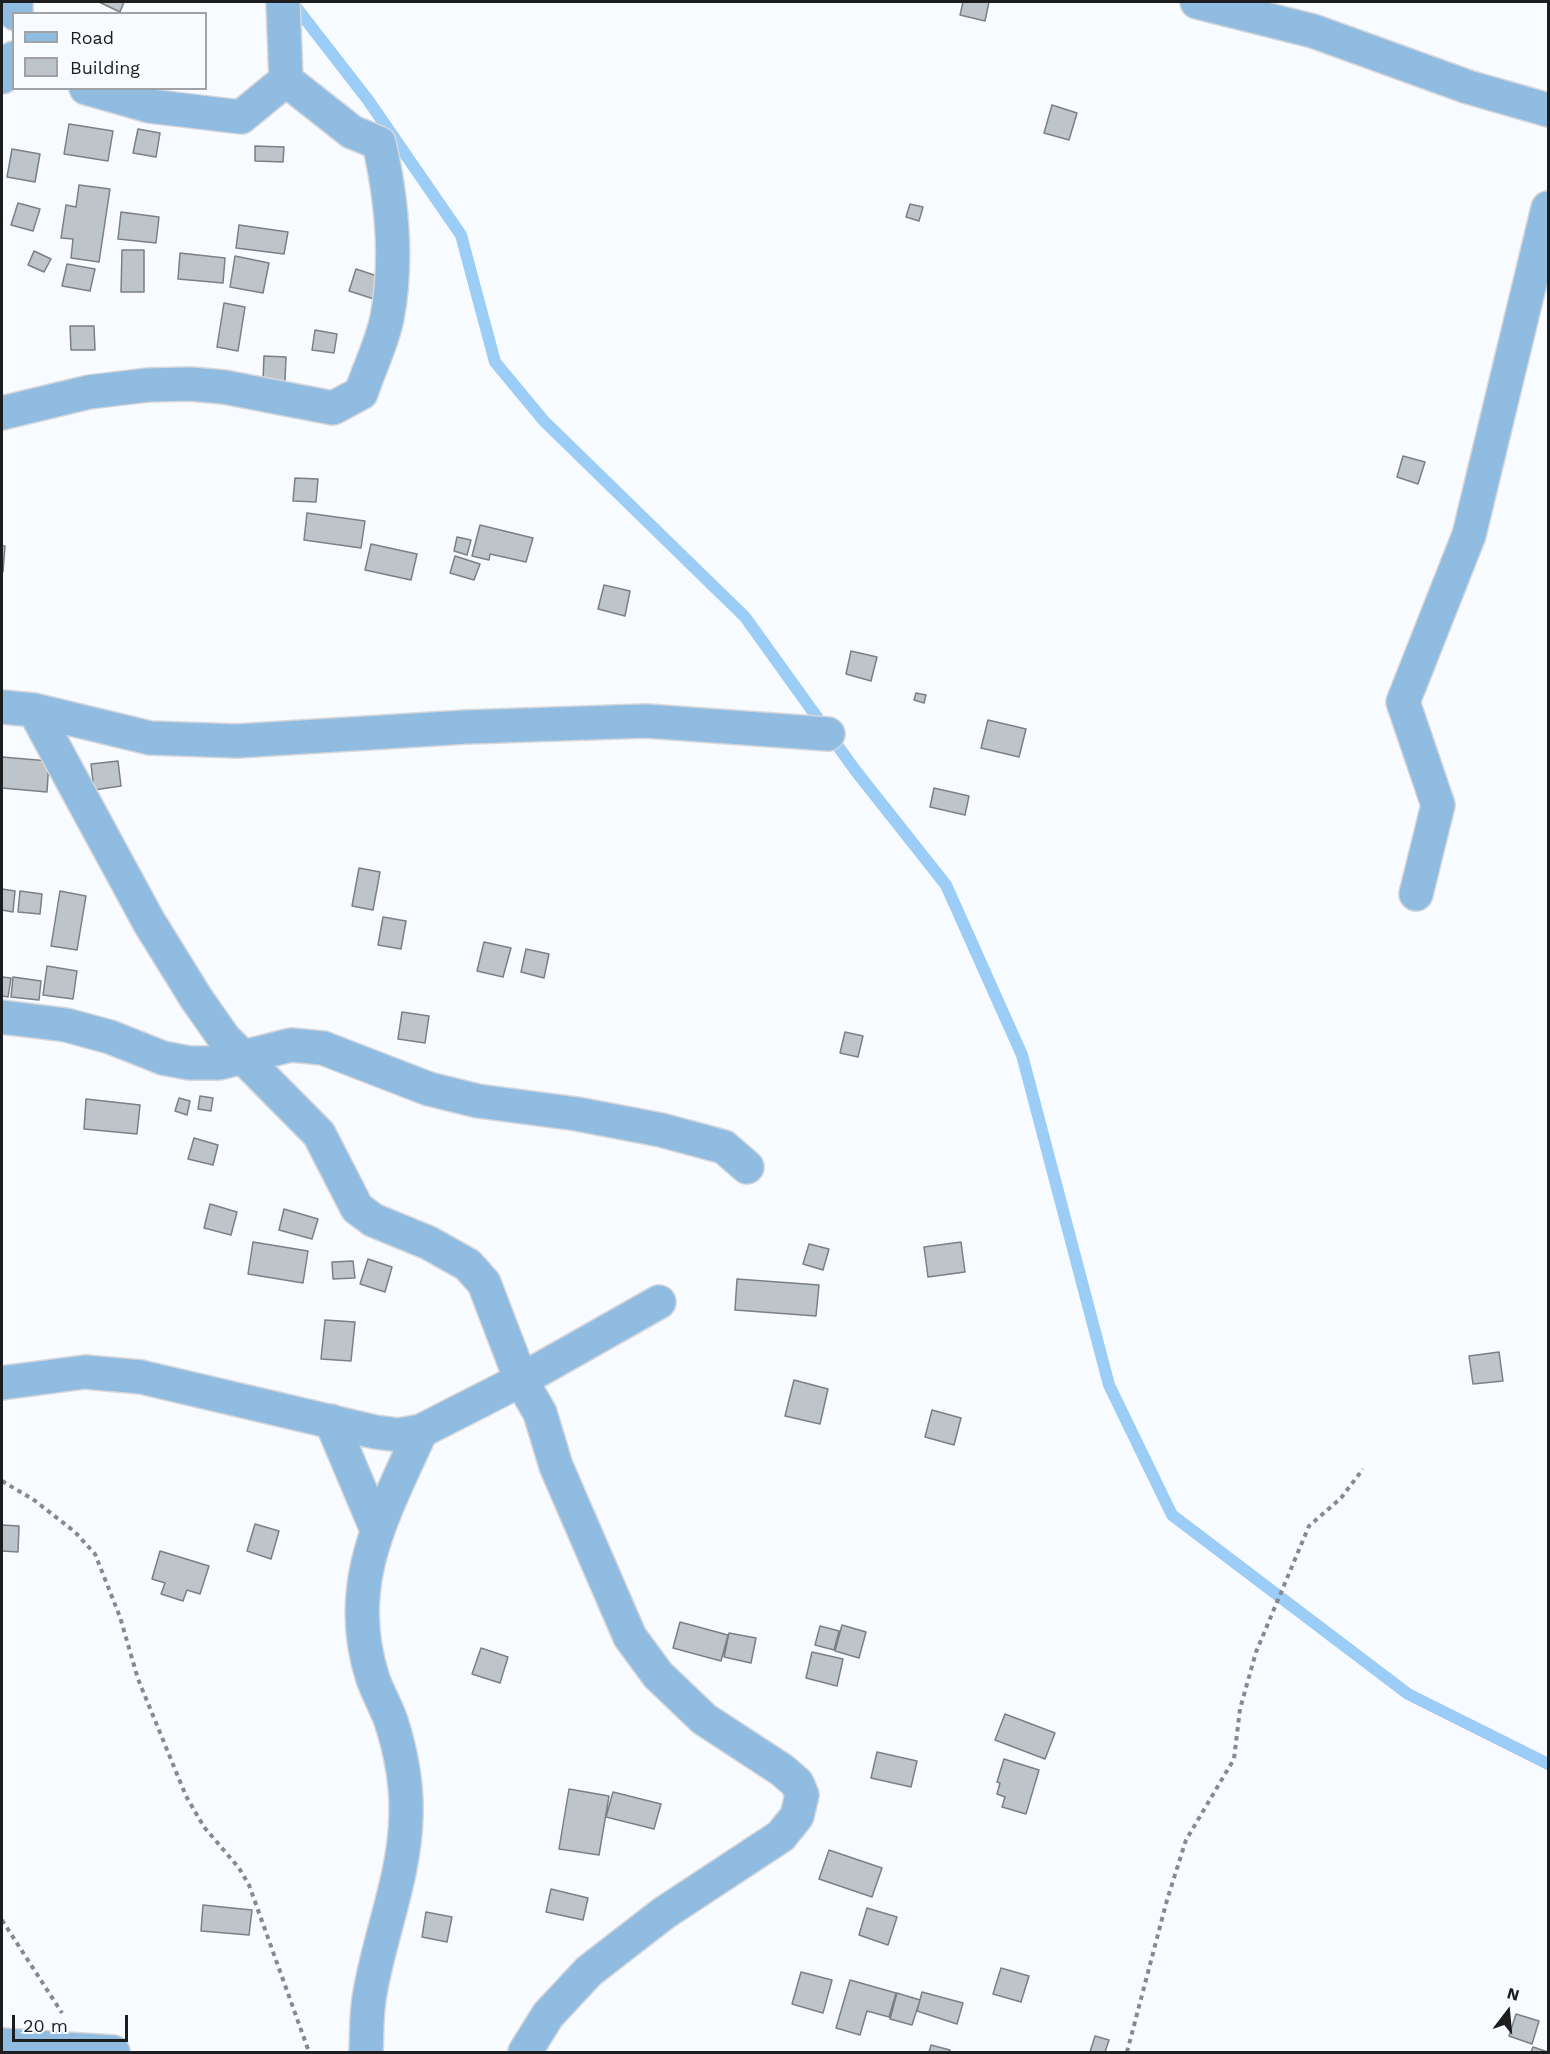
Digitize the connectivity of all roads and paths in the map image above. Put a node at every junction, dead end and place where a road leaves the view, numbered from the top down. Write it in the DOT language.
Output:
graph roads {
  1 [pos="283,2"];
  2 [pos="1197,2"];
  3 [pos="12,60"];
  4 [pos="2,77"];
  5 [pos="286,80"];
  6 [pos="93,90"];
  7 [pos="1548,110"];
  8 [pos="1548,208"];
  9 [pos="2,413"];
  10 [pos="2,707"];
  11 [pos="34,710"];
  12 [pos="828,734"];
  13 [pos="1416,894"];
  14 [pos="2,1017"];
  15 [pos="242,1056"];
  16 [pos="747,1167"];
  17 [pos="660,1302"];
  18 [pos="521,1380"];
  19 [pos="2,1383"];
  20 [pos="332,1421"];
  21 [pos="421,1431"];
  22 [pos="1363,1469"];
  23 [pos="2,1481"];
  24 [pos="377,1530"];
  25 [pos="2,1920"];
  26 [pos="63,2015"];
  27 [pos="2,2045"];
  28 [pos="113,2052"];
  29 [pos="309,2052"];
  30 [pos="366,2052"];
  31 [pos="525,2052"];
  32 [pos="1127,2052"];
  1 -- 5 [label="street"];
  2 -- 7 [label="street"];
  3 -- 4 [label="street"];
  5 -- 6 [label="street"];
  5 -- 9 [label="street"];
  8 -- 13 [label="street"];
  10 -- 11 [label="street"];
  11 -- 12 [label="street"];
  11 -- 15 [label="street"];
  14 -- 15 [label="street"];
  15 -- 16 [label="street"];
  15 -- 18 [label="street"];
  17 -- 18 [label="street"];
  18 -- 21 [label="street"];
  18 -- 31 [label="street"];
  19 -- 20 [label="street"];
  20 -- 21 [label="street"];
  20 -- 24 [label="street"];
  21 -- 24 [label="street"];
  22 -- 32 [label="path"];
  23 -- 29 [label="path"];
  24 -- 30 [label="street"];
  25 -- 26 [label="path"];
  27 -- 28 [label="street"];
}
